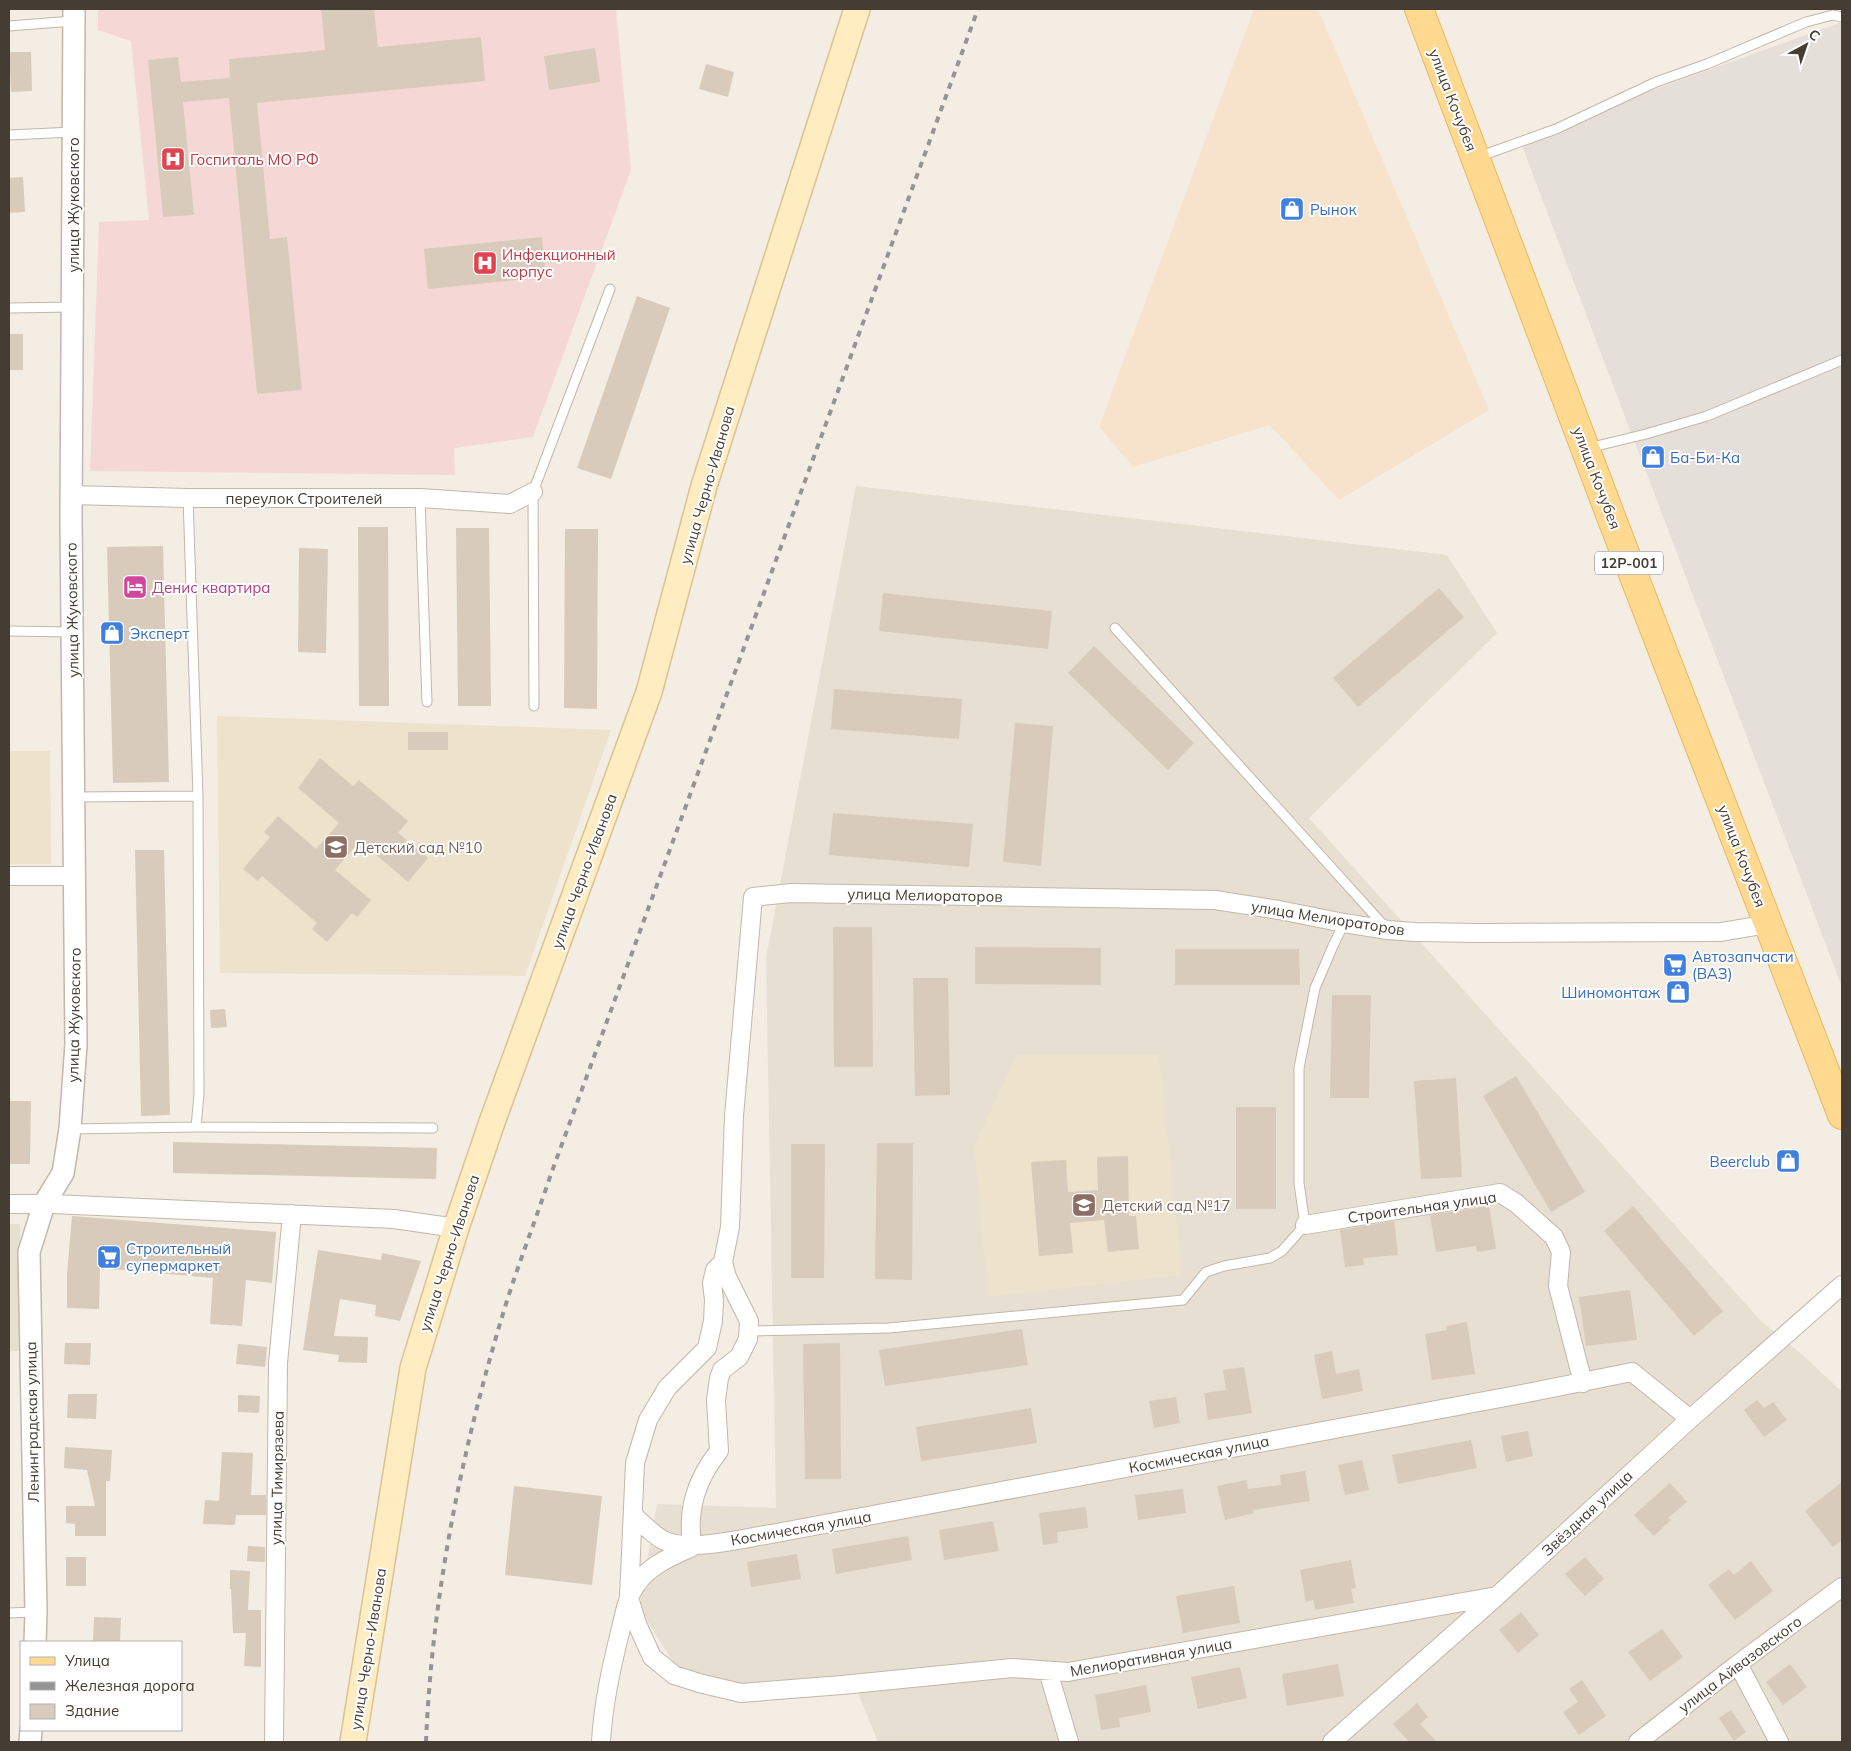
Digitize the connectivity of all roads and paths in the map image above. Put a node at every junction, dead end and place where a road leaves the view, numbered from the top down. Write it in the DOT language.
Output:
graph roads {
  1 [pos="857,9"];
  2 [pos="1419,9"];
  3 [pos="75,15"];
  4 [pos="1842,17"];
  5 [pos="9,26"];
  6 [pos="74,132"];
  7 [pos="9,135"];
  8 [pos="1475,158"];
  9 [pos="610,289"];
  10 [pos="72,307"];
  11 [pos="9,308"];
  12 [pos="1842,360"];
  13 [pos="1585,448"];
  14 [pos="534,492"];
  15 [pos="71,495"];
  16 [pos="188,498"];
  17 [pos="420,498"];
  18 [pos="1115,628"];
  19 [pos="9,631"];
  20 [pos="73,632"];
  21 [pos="427,702"];
  22 [pos="534,706"];
  23 [pos="198,796"];
  24 [pos="74,797"];
  25 [pos="9,876"];
  26 [pos="75,876"];
  27 [pos="1344,924"];
  28 [pos="1768,924"];
  29 [pos="1388,930"];
  30 [pos="1842,1115"];
  31 [pos="196,1127"];
  32 [pos="433,1128"];
  33 [pos="70,1129"];
  34 [pos="9,1204"];
  35 [pos="44,1204"];
  36 [pos="292,1214"];
  37 [pos="1305,1225"];
  38 [pos="456,1228"];
  39 [pos="723,1262"];
  40 [pos="1842,1285"];
  41 [pos="749,1331"];
  42 [pos="1583,1383"];
  43 [pos="1690,1419"];
  44 [pos="633,1514"];
  45 [pos="692,1546"];
  46 [pos="1842,1587"];
  47 [pos="1497,1596"];
  48 [pos="629,1598"];
  49 [pos="36,1612"];
  50 [pos="9,1613"];
  51 [pos="34,1641"];
  52 [pos="1738,1664"];
  53 [pos="1048,1671"];
  54 [pos="274,1742"];
  55 [pos="353,1742"];
  56 [pos="601,1742"];
  57 [pos="1069,1742"];
  58 [pos="1332,1742"];
  59 [pos="1638,1742"];
  60 [pos="1779,1742"];
  1 -- 38 [label="main road, улица Черно-Иванова"];
  2 -- 8 [label="main road, улица Кочубея / 12Р-001"];
  3 -- 5 [label="lane"];
  3 -- 6 [label="street, улица Жуковского"];
  4 -- 8 [label="lane"];
  6 -- 7 [label="lane"];
  6 -- 10 [label="street, улица Жуковского"];
  8 -- 13 [label="main road, улица Кочубея / 12Р-001"];
  9 -- 14 [label="lane"];
  10 -- 11 [label="lane"];
  10 -- 15 [label="street, улица Жуковского"];
  12 -- 13 [label="lane"];
  13 -- 28 [label="main road, улица Кочубея / 12Р-001"];
  14 -- 17 [label="street, переулок Строителей"];
  14 -- 22 [label="lane"];
  15 -- 16 [label="street, переулок Строителей"];
  15 -- 20 [label="street, улица Жуковского"];
  16 -- 17 [label="street, переулок Строителей"];
  16 -- 23 [label="lane"];
  17 -- 21 [label="lane"];
  18 -- 29 [label="lane"];
  19 -- 20 [label="lane"];
  20 -- 24 [label="street, улица Жуковского"];
  23 -- 24 [label="lane"];
  23 -- 31 [label="lane"];
  24 -- 26 [label="street, улица Жуковского"];
  25 -- 26 [label="street"];
  26 -- 33 [label="street, улица Жуковского"];
  27 -- 29 [label="street, улица Мелиораторов"];
  27 -- 37 [label="lane"];
  27 -- 39 [label="street, улица Мелиораторов"];
  28 -- 29 [label="street, улица Мелиораторов"];
  28 -- 30 [label="main road, улица Кочубея / 12Р-001"];
  31 -- 32 [label="lane"];
  31 -- 33 [label="lane"];
  33 -- 35 [label="street, улица Жуковского"];
  34 -- 35 [label="street"];
  35 -- 36 [label="street"];
  35 -- 49 [label="street, Ленинградская улица"];
  36 -- 38 [label="street"];
  36 -- 54 [label="street, улица Тимирязева"];
  37 -- 41 [label="lane"];
  37 -- 42 [label="street, Строительная улица"];
  38 -- 55 [label="main road, улица Черно-Иванова"];
  39 -- 41 [label="street"];
  39 -- 44 [label="street"];
  40 -- 43 [label="street, Звёздная улица"];
  41 -- 45 [label="street"];
  42 -- 43 [label="street, Космическая улица"];
  42 -- 45 [label="street, Космическая улица"];
  43 -- 47 [label="street, Звёздная улица"];
  44 -- 45 [label="street"];
  44 -- 48 [label="street"];
  45 -- 48 [label="street"];
  46 -- 52 [label="street, улица Айвазовского"];
  47 -- 53 [label="street, Мелиоративная улица"];
  47 -- 58 [label="street, Звёздная улица"];
  48 -- 53 [label="street, Мелиоративная улица"];
  48 -- 56 [label="street"];
  49 -- 50 [label="lane"];
  49 -- 51 [label="street, Ленинградская улица"];
  52 -- 59 [label="street, улица Айвазовского"];
  52 -- 60 [label="street"];
  53 -- 57 [label="street"];
}
